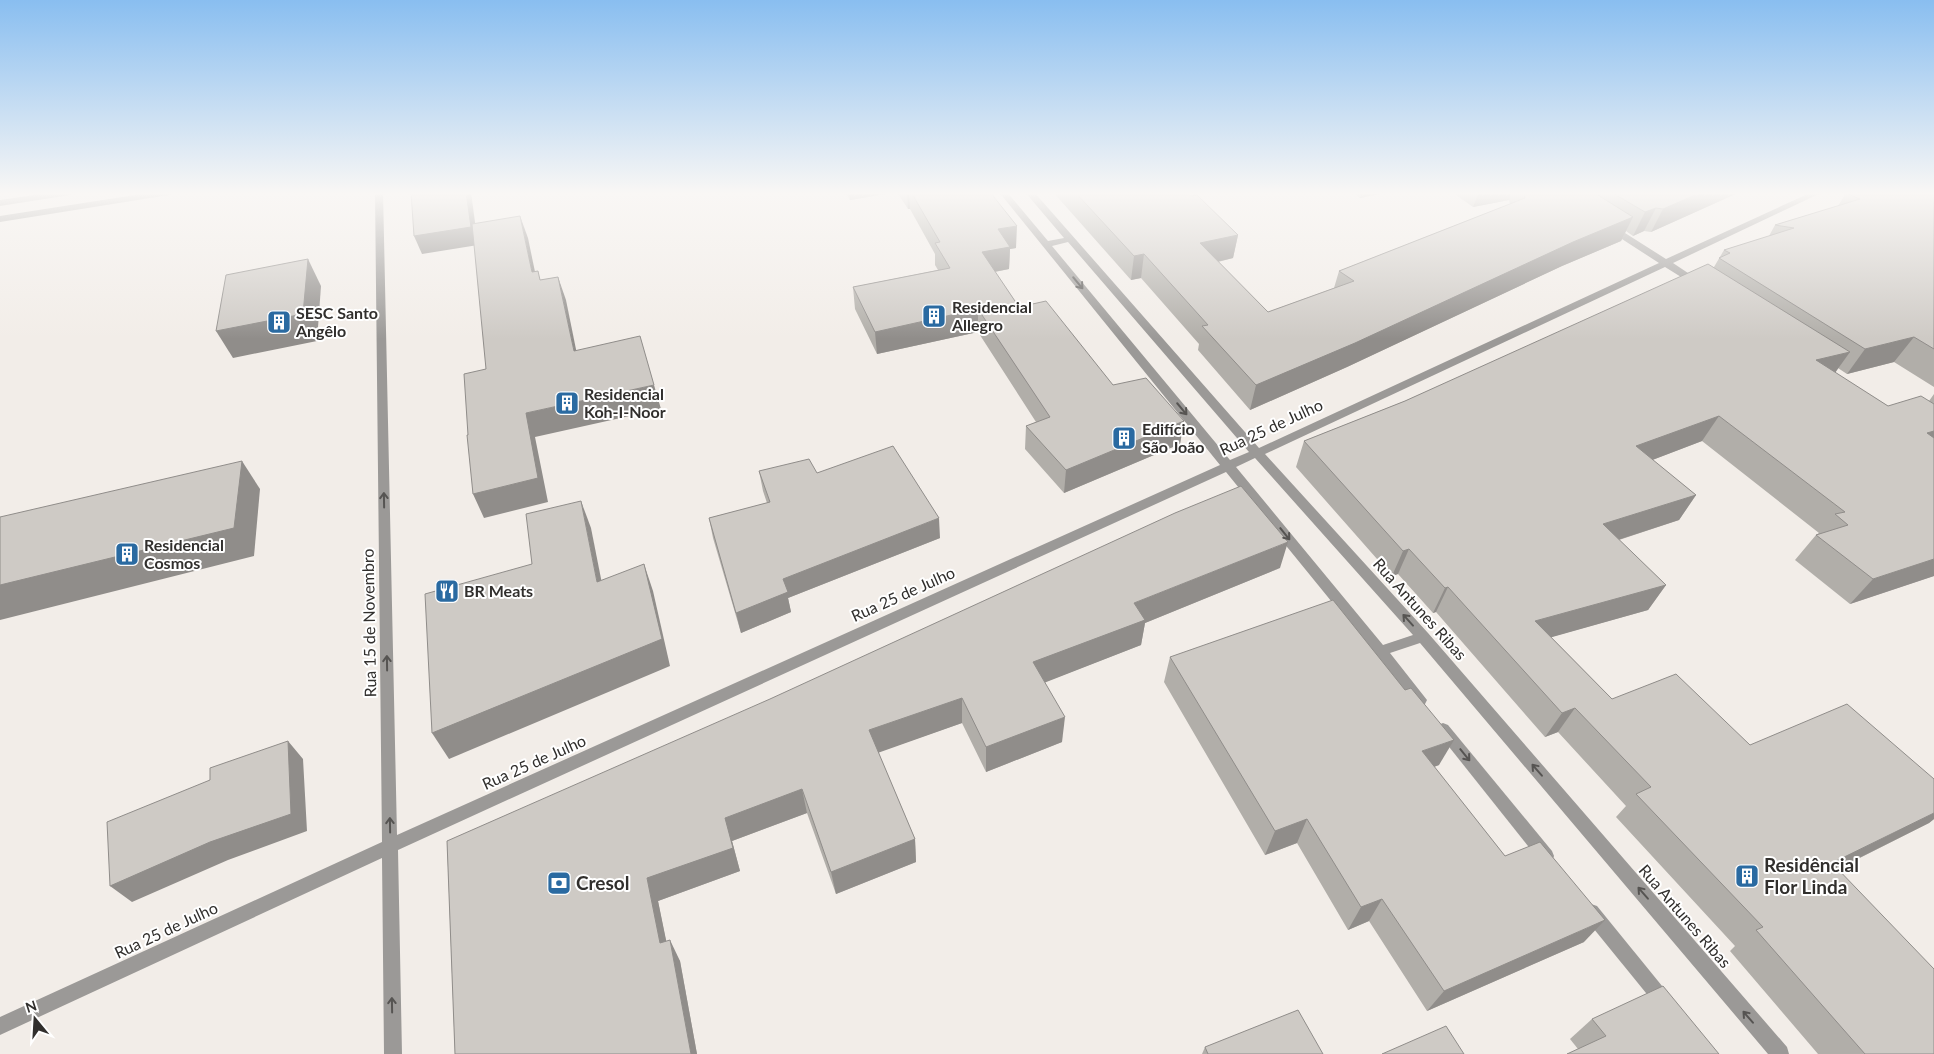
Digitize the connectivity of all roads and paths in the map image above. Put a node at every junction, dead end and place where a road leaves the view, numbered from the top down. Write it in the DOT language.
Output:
graph roads {
  1 [pos="380,241"];
  2 [pos="1044,241"];
  3 [pos="1060,241"];
  4 [pos="1072,241"];
  5 [pos="1631,241"];
  6 [pos="1712,241"];
  7 [pos="1046,244"];
  8 [pos="1665,263"];
  9 [pos="1706,289"];
  10 [pos="1257,453"];
  11 [pos="1229,466"];
  12 [pos="1423,637"];
  13 [pos="1380,651"];
  14 [pos="390,846"];
  15 [pos="1556,868"];
  16 [pos="1581,899"];
  17 [pos="1675,1015"];
  18 [pos="0,1026"];
  19 [pos="393,1054"];
  20 [pos="1780,1054"];
  14 -- 1 [label="street, Rua 15 de Novembro, one-way"];
  2 -- 7 [label="street"];
  3 -- 7 [label="street"];
  4 -- 10 [label="street, Rua Antunes Ribas"];
  5 -- 8 [label="street"];
  6 -- 8 [label="street, Rua 25 de Julho"];
  7 -- 11 [label="street, one-way"];
  8 -- 9 [label="street"];
  8 -- 10 [label="street, Rua 25 de Julho"];
  10 -- 11 [label="street, Rua 25 de Julho"];
  12 -- 10 [label="street, Rua Antunes Ribas, one-way"];
  11 -- 13 [label="street, one-way"];
  11 -- 14 [label="street, Rua 25 de Julho"];
  12 -- 13 [label="street"];
  20 -- 12 [label="street, Rua Antunes Ribas, one-way"];
  13 -- 15 [label="street, one-way"];
  14 -- 18 [label="street, Rua 25 de Julho"];
  19 -- 14 [label="street, Rua 15 de Novembro, one-way"];
  16 -- 17 [label="street"];
}
